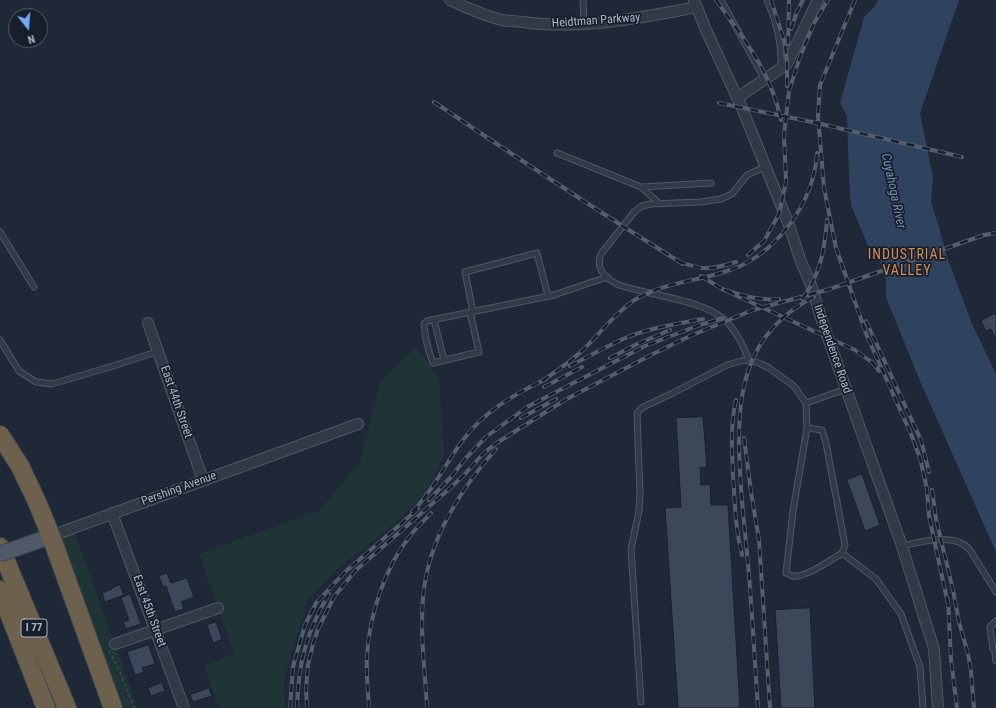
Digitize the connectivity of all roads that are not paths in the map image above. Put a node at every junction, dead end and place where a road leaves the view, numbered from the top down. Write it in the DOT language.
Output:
graph roads {
  1 [pos="450,0"];
  2 [pos="583,0"];
  3 [pos="721,0"];
  4 [pos="767,0"];
  5 [pos="818,0"];
  6 [pos="695,2"];
  7 [pos="584,24"];
  8 [pos="781,67"];
  9 [pos="765,80"];
  10 [pos="737,98"];
  11 [pos="557,153"];
  12 [pos="765,167"];
  13 [pos="711,183"];
  14 [pos="641,187"];
  15 [pos="660,204"];
  16 [pos="0,234"];
  17 [pos="607,277"];
  18 [pos="34,287"];
  19 [pos="548,296"];
  20 [pos="471,312"];
  21 [pos="434,320"];
  22 [pos="148,323"];
  23 [pos="0,340"];
  24 [pos="159,351"];
  25 [pos="444,360"];
  26 [pos="749,360"];
  27 [pos="846,389"];
  28 [pos="806,404"];
  29 [pos="358,424"];
  30 [pos="807,428"];
  31 [pos="0,435"];
  32 [pos="203,480"];
  33 [pos="112,513"];
  34 [pos="51,536"];
  35 [pos="902,546"];
  36 [pos="0,547"];
  37 [pos="842,553"];
  38 [pos="0,554"];
  39 [pos="0,590"];
  40 [pos="996,592"];
  41 [pos="218,608"];
  42 [pos="996,621"];
  43 [pos="156,630"];
  44 [pos="112,648"];
  45 [pos="994,651"];
  46 [pos="27,658"];
  47 [pos="996,661"];
  48 [pos="641,702"];
  49 [pos="42,708"];
  50 [pos="46,708"];
  51 [pos="67,708"];
  52 [pos="113,708"];
  53 [pos="184,708"];
  54 [pos="923,708"];
  55 [pos="938,708"];
  1 -- 7 [label="street, Heidtman Parkway"];
  2 -- 7 [label="lane"];
  3 -- 9 [label="lane"];
  4 -- 8 [label="lane"];
  5 -- 8 [label="street"];
  6 -- 7 [label="street, Heidtman Parkway"];
  6 -- 10 [label="street, Independence Road"];
  8 -- 9 [label="street"];
  9 -- 10 [label="street"];
  10 -- 12 [label="street, Independence Road"];
  11 -- 14 [label="lane"];
  12 -- 15 [label="lane"];
  12 -- 27 [label="street, Independence Road"];
  13 -- 14 [label="lane"];
  14 -- 15 [label="lane"];
  15 -- 17 [label="lane"];
  16 -- 18 [label="lane"];
  17 -- 19 [label="lane"];
  17 -- 26 [label="lane"];
  19 -- 20 [label="lane"];
  19 -- 20 [label="lane"];
  20 -- 21 [label="lane"];
  20 -- 25 [label="lane"];
  21 -- 25 [label="lane"];
  21 -- 25 [label="lane"];
  22 -- 24 [label="street, East 44th Street"];
  23 -- 24 [label="lane"];
  24 -- 32 [label="street, East 44th Street"];
  26 -- 28 [label="lane"];
  26 -- 48 [label="lane"];
  27 -- 28 [label="lane"];
  27 -- 35 [label="street, Independence Road"];
  28 -- 30 [label="lane"];
  29 -- 32 [label="street, Pershing Avenue"];
  30 -- 37 [label="lane"];
  30 -- 37 [label="lane"];
  31 -- 34 [label="highway"];
  32 -- 33 [label="street, Pershing Avenue"];
  33 -- 34 [label="street, Pershing Avenue"];
  33 -- 43 [label="street, East 45th Street"];
  34 -- 38 [label="main road, Pershing Avenue, bridge"];
  34 -- 52 [label="highway"];
  35 -- 40 [label="lane"];
  35 -- 55 [label="street, Independence Road"];
  36 -- 51 [label="highway, I 77"];
  37 -- 54 [label="lane"];
  39 -- 46 [label="highway, I 77"];
  41 -- 43 [label="street"];
  42 -- 45 [label="lane"];
  43 -- 44 [label="street"];
  43 -- 53 [label="street, East 45th Street"];
  45 -- 47 [label="lane"];
  46 -- 49 [label="highway"];
  46 -- 50 [label="highway, I 77"];
}
